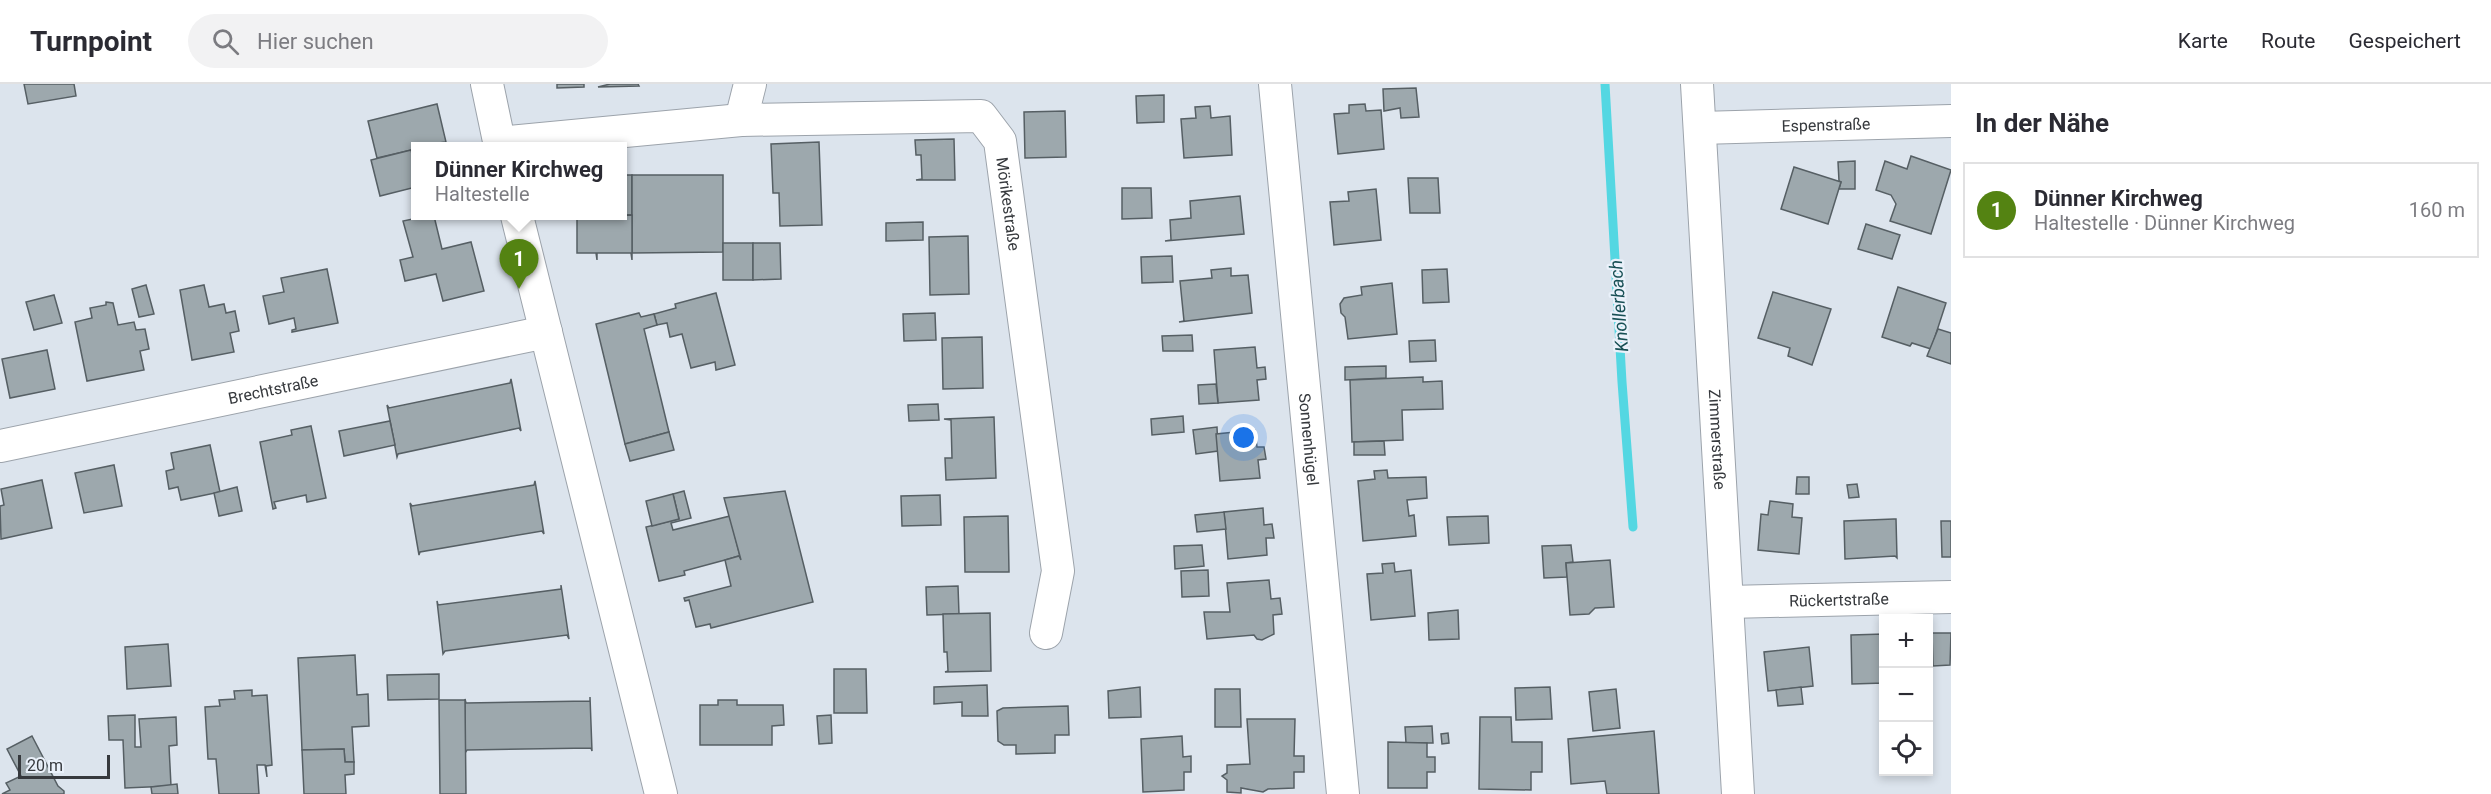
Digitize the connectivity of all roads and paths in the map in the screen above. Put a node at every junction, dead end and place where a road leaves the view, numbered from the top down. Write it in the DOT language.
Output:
graph roads {
  1 [pos="487,84"];
  2 [pos="750,84"];
  3 [pos="1275,84"];
  4 [pos="1697,84"];
  5 [pos="741,120"];
  6 [pos="1951,121"];
  7 [pos="1700,128"];
  8 [pos="498,142"];
  9 [pos="528,142"];
  10 [pos="518,220"];
  11 [pos="546,332"];
  12 [pos="0,446"];
  13 [pos="1951,597"];
  14 [pos="1728,602"];
  15 [pos="1046,633"];
  16 [pos="662,794"];
  17 [pos="1343,794"];
  18 [pos="1738,794"];
  1 -- 8 [label="street"];
  2 -- 5 [label="street"];
  3 -- 17 [label="street, Sonnenhügel"];
  4 -- 7 [label="street, Zimmerstraße"];
  5 -- 9 [label="street, Mörikestraße"];
  5 -- 15 [label="street, Mörikestraße"];
  6 -- 7 [label="street, Espenstraße"];
  7 -- 14 [label="street, Zimmerstraße"];
  10 -- 11 [label="street"];
  11 -- 12 [label="street, Brechtstraße"];
  11 -- 16 [label="street"];
  13 -- 14 [label="street, Rückertstraße"];
  14 -- 18 [label="street, Zimmerstraße"];
}
